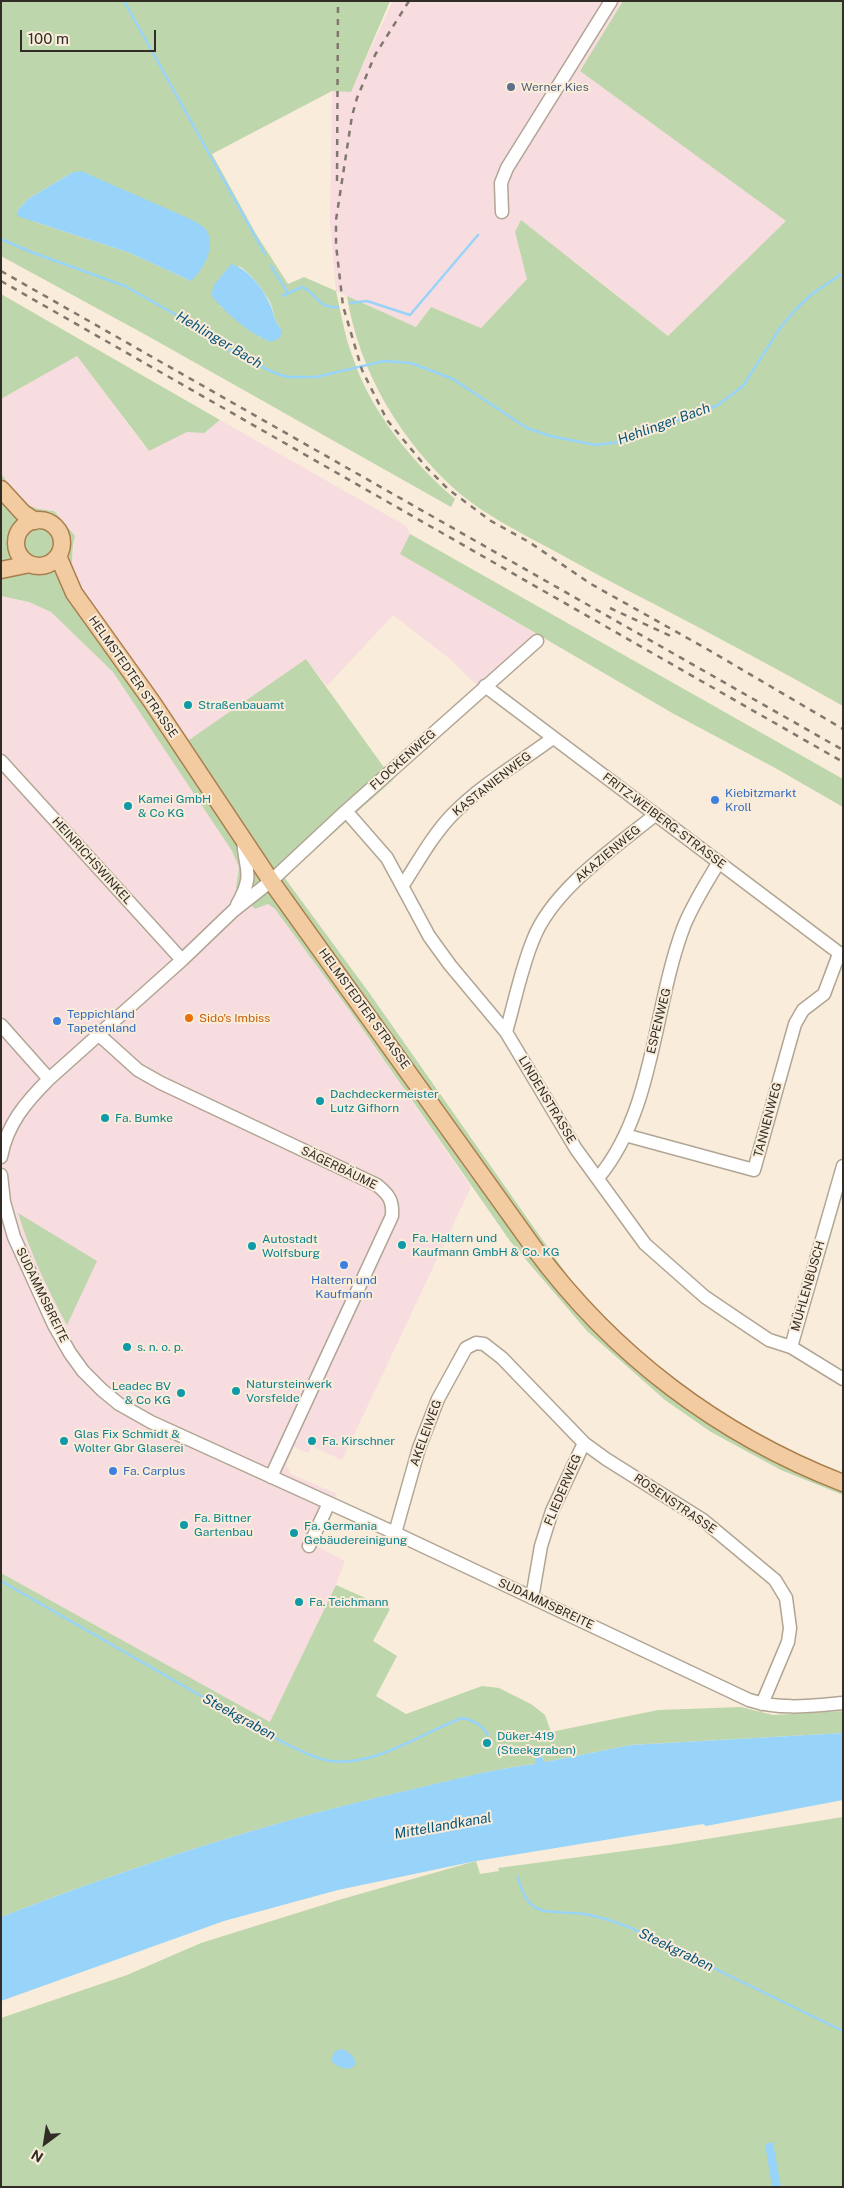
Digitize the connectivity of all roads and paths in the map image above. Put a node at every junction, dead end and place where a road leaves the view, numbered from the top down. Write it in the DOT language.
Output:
graph roads {
  1 [pos="611,1"];
  2 [pos="502,212"];
  3 [pos="1,491"];
  4 [pos="36,521"];
  5 [pos="18,539"];
  6 [pos="58,556"];
  7 [pos="35,565"];
  8 [pos="1,566"];
  9 [pos="1,570"];
  10 [pos="74,593"];
  11 [pos="537,641"];
  12 [pos="485,686"];
  13 [pos="553,738"];
  14 [pos="1,761"];
  15 [pos="346,811"];
  16 [pos="655,815"];
  17 [pos="243,839"];
  18 [pos="718,862"];
  19 [pos="271,881"];
  20 [pos="403,885"];
  21 [pos="233,911"];
  22 [pos="841,955"];
  23 [pos="182,960"];
  24 [pos="1,1025"];
  25 [pos="506,1032"];
  26 [pos="98,1034"];
  27 [pos="49,1079"];
  28 [pos="626,1135"];
  29 [pos="1,1157"];
  30 [pos="843,1166"];
  31 [pos="1,1175"];
  32 [pos="598,1178"];
  33 [pos="476,1343"];
  34 [pos="791,1347"];
  35 [pos="843,1379"];
  36 [pos="584,1443"];
  37 [pos="271,1477"];
  38 [pos="843,1483"];
  39 [pos="329,1504"];
  40 [pos="395,1533"];
  41 [pos="309,1546"];
  42 [pos="532,1598"];
  43 [pos="843,1703"];
  44 [pos="762,1704"];
  1 -- 2 [label="street"];
  3 -- 4 [label="main road"];
  3 -- 5 [label="main road"];
  4 -- 5 [label="main road"];
  4 -- 6 [label="main road"];
  5 -- 7 [label="main road"];
  5 -- 8 [label="main road"];
  6 -- 7 [label="main road"];
  6 -- 10 [label="main road, HELMSTEDTER STRASSE"];
  7 -- 9 [label="main road"];
  7 -- 10 [label="main road, HELMSTEDTER STRASSE"];
  10 -- 17 [label="main road, HELMSTEDTER STRASSE"];
  11 -- 12 [label="street, FLOCKENWEG"];
  12 -- 13 [label="street, FRITZ-WEIBERG-STRASSE"];
  12 -- 15 [label="street, FLOCKENWEG"];
  13 -- 16 [label="street, FRITZ-WEIBERG-STRASSE"];
  13 -- 20 [label="street, KASTANIENWEG"];
  14 -- 23 [label="street, HEINRICHSWINKEL"];
  15 -- 19 [label="street, FLOCKENWEG"];
  15 -- 20 [label="street, LINDENSTRASSE"];
  16 -- 18 [label="street, FRITZ-WEIBERG-STRASSE"];
  16 -- 25 [label="street, AKAZIENWEG"];
  17 -- 19 [label="main road, HELMSTEDTER STRASSE"];
  17 -- 21 [label="street"];
  18 -- 22 [label="street, FRITZ-WEIBERG-STRASSE"];
  18 -- 28 [label="street, ESPENWEG"];
  19 -- 21 [label="street"];
  19 -- 38 [label="main road, HELMSTEDTER STRASSE"];
  20 -- 25 [label="street, LINDENSTRASSE"];
  21 -- 23 [label="street"];
  22 -- 28 [label="street, TANNENWEG"];
  23 -- 26 [label="street"];
  24 -- 27 [label="street"];
  25 -- 32 [label="street, LINDENSTRASSE"];
  26 -- 27 [label="street"];
  26 -- 37 [label="street, SÄGERBÄUME"];
  27 -- 29 [label="street"];
  28 -- 32 [label="street, ESPENWEG"];
  30 -- 34 [label="street, MÜHLENBUSCH"];
  31 -- 37 [label="street, SUDAMMSBREITE"];
  32 -- 34 [label="street, LINDENSTRASSE"];
  33 -- 36 [label="street, ROSENSTRASSE"];
  33 -- 40 [label="street, AKELEIWEG"];
  34 -- 35 [label="street, MÜHLENBUSCH"];
  36 -- 42 [label="street, FLIEDERWEG"];
  36 -- 44 [label="street, ROSENSTRASSE"];
  37 -- 39 [label="street, SUDAMMSBREITE"];
  39 -- 40 [label="street, SUDAMMSBREITE"];
  39 -- 41 [label="street"];
  40 -- 42 [label="street, SUDAMMSBREITE"];
  42 -- 44 [label="street, SUDAMMSBREITE"];
  43 -- 44 [label="street, SUDAMMSBREITE"];
}
